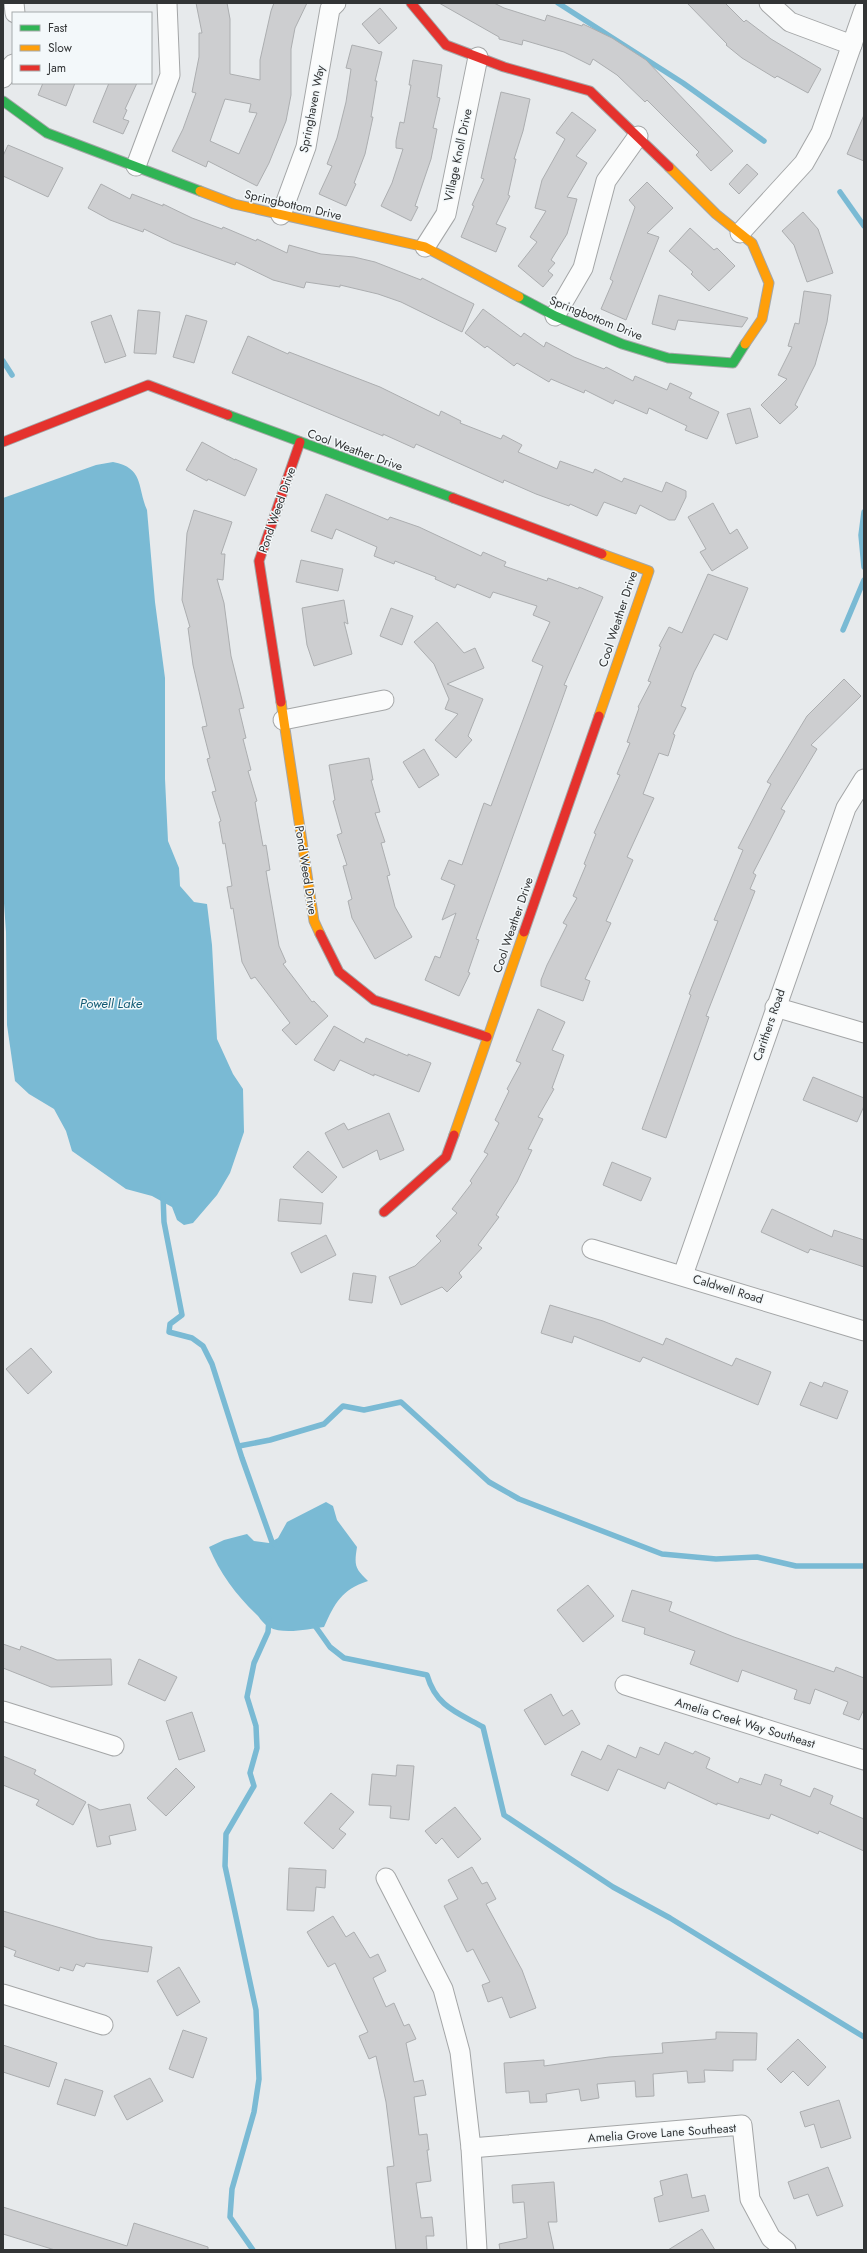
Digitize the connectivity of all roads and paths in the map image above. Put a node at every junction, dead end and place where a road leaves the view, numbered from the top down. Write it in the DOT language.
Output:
graph roads {
  1 [pos="167,3"];
  2 [pos="336,3"];
  3 [pos="411,3"];
  4 [pos="769,3"];
  5 [pos="864,10"];
  6 [pos="852,45"];
  7 [pos="478,57"];
  8 [pos="12,65"];
  9 [pos="3,78"];
  10 [pos="3,101"];
  11 [pos="638,136"];
  12 [pos="136,166"];
  13 [pos="281,215"];
  14 [pos="740,234"];
  15 [pos="425,248"];
  16 [pos="555,316"];
  17 [pos="3,442"];
  18 [pos="300,442"];
  19 [pos="384,700"];
  20 [pos="283,720"];
  21 [pos="864,779"];
  22 [pos="775,1007"];
  23 [pos="864,1033"];
  24 [pos="487,1037"];
  25 [pos="384,1212"];
  26 [pos="592,1249"];
  27 [pos="683,1275"];
  28 [pos="864,1331"];
  29 [pos="625,1685"];
  30 [pos="3,1711"];
  31 [pos="114,1746"];
  32 [pos="864,1760"];
  33 [pos="386,1878"];
  34 [pos="3,1994"];
  35 [pos="103,2025"];
  36 [pos="471,2148"];
  37 [pos="478,2250"];
  38 [pos="786,2250"];
  1 -- 12 [label="street"];
  2 -- 13 [label="street, Springhaven Way"];
  3 -- 7 [label="street, Springbottom Drive"];
  4 -- 6 [label="street"];
  5 -- 6 [label="street"];
  6 -- 14 [label="street"];
  7 -- 11 [label="street, Springbottom Drive"];
  7 -- 15 [label="street, Village Knoll Drive"];
  8 -- 9 [label="street"];
  10 -- 12 [label="street, Springbottom Drive"];
  11 -- 14 [label="street, Springbottom Drive"];
  11 -- 16 [label="street"];
  12 -- 13 [label="street, Springbottom Drive"];
  13 -- 15 [label="street, Springbottom Drive"];
  14 -- 16 [label="street, Springbottom Drive"];
  15 -- 16 [label="street, Springbottom Drive"];
  17 -- 18 [label="street, Cool Weather Drive"];
  18 -- 20 [label="street, Pond Weed Drive"];
  18 -- 24 [label="street, Cool Weather Drive"];
  19 -- 20 [label="street"];
  20 -- 24 [label="street, Pond Weed Drive"];
  21 -- 22 [label="street, Carithers Road"];
  22 -- 23 [label="street"];
  22 -- 27 [label="street, Carithers Road"];
  24 -- 25 [label="street, Cool Weather Drive"];
  26 -- 27 [label="street, Caldwell Road"];
  27 -- 28 [label="street, Caldwell Road"];
  29 -- 32 [label="street, Amelia Creek Way Southeast"];
  30 -- 31 [label="street"];
  33 -- 36 [label="street"];
  34 -- 35 [label="street"];
  36 -- 37 [label="street"];
  36 -- 38 [label="street, Amelia Grove Lane Southeast"];
}
